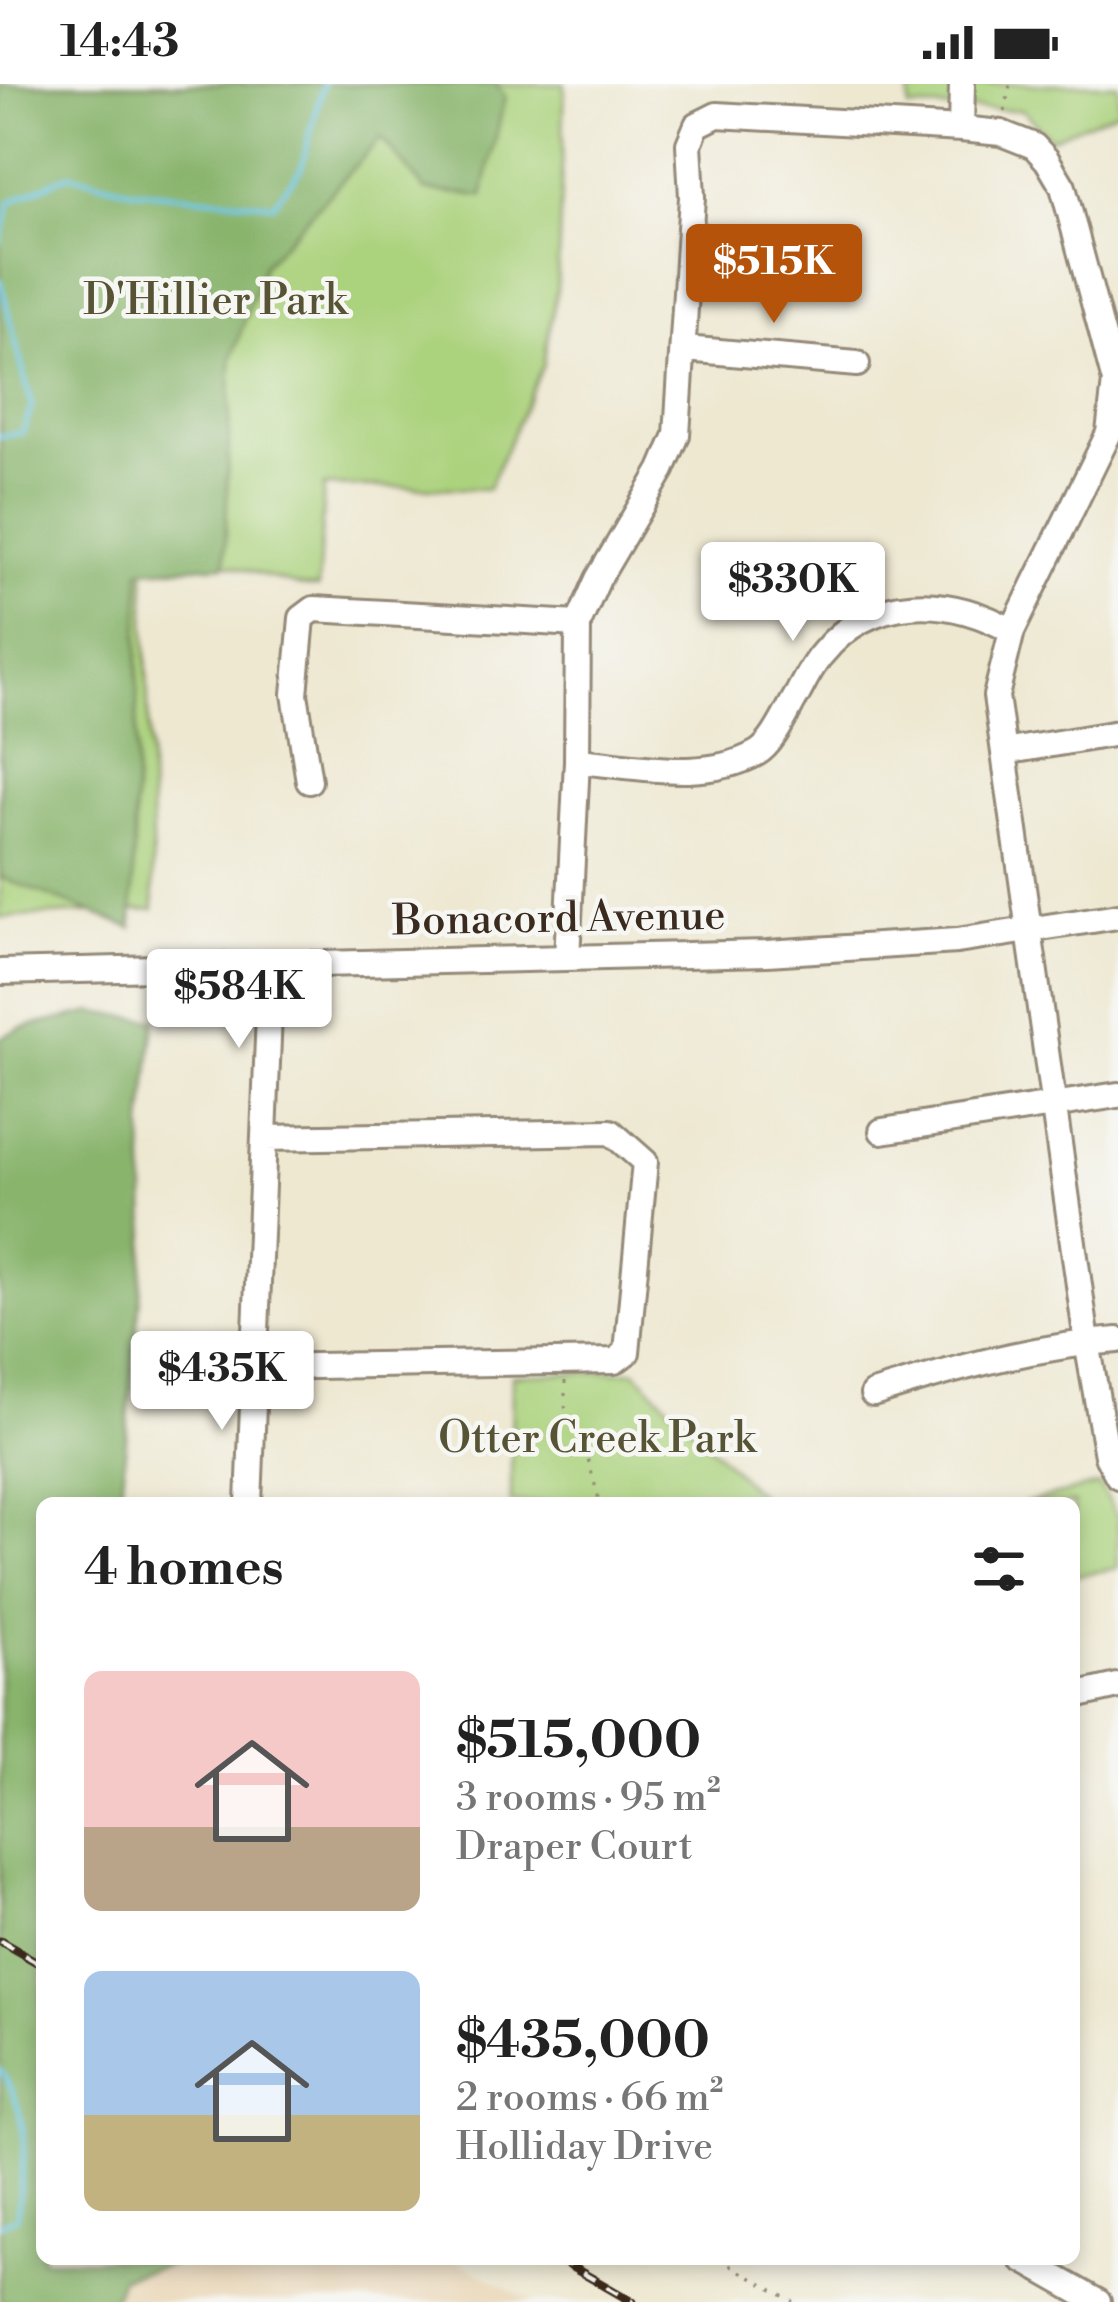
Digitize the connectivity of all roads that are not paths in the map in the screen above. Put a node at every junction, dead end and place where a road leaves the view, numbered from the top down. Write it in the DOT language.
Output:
graph roads {
  1 [pos="962,84"];
  2 [pos="961,129"];
  3 [pos="685,349"];
  4 [pos="857,364"];
  5 [pos="578,624"];
  6 [pos="1012,631"];
  7 [pos="1118,733"];
  8 [pos="1004,752"];
  9 [pos="577,761"];
  10 [pos="310,781"];
  11 [pos="1118,916"];
  12 [pos="1027,933"];
  13 [pos="567,958"];
  14 [pos="272,965"];
  15 [pos="0,972"];
  16 [pos="1118,1095"];
  17 [pos="1054,1105"];
  18 [pos="882,1131"];
  19 [pos="265,1138"];
  20 [pos="1118,1340"];
  21 [pos="1087,1342"];
  22 [pos="256,1367"];
  23 [pos="873,1394"];
  24 [pos="1118,1476"];
  25 [pos="249,1497"];
  26 [pos="1118,1686"];
  27 [pos="1080,1695"];
  28 [pos="1033,2265"];
  29 [pos="1098,2302"];
  1 -- 2 [label="street"];
  2 -- 3 [label="street"];
  2 -- 6 [label="street"];
  3 -- 4 [label="street"];
  3 -- 5 [label="street"];
  5 -- 9 [label="street"];
  5 -- 10 [label="street"];
  6 -- 8 [label="street"];
  6 -- 9 [label="street"];
  7 -- 8 [label="street"];
  8 -- 12 [label="street"];
  9 -- 13 [label="street"];
  11 -- 12 [label="street, Bonacord Avenue"];
  12 -- 13 [label="street, Bonacord Avenue"];
  12 -- 17 [label="street"];
  13 -- 14 [label="street, Bonacord Avenue"];
  14 -- 15 [label="street, Bonacord Avenue"];
  14 -- 19 [label="street"];
  16 -- 17 [label="street"];
  17 -- 18 [label="street"];
  17 -- 21 [label="street"];
  19 -- 22 [label="street"];
  19 -- 22 [label="street"];
  20 -- 21 [label="street"];
  21 -- 23 [label="street"];
  21 -- 24 [label="street"];
  22 -- 25 [label="street"];
  26 -- 27 [label="street"];
  28 -- 29 [label="street"];
}
